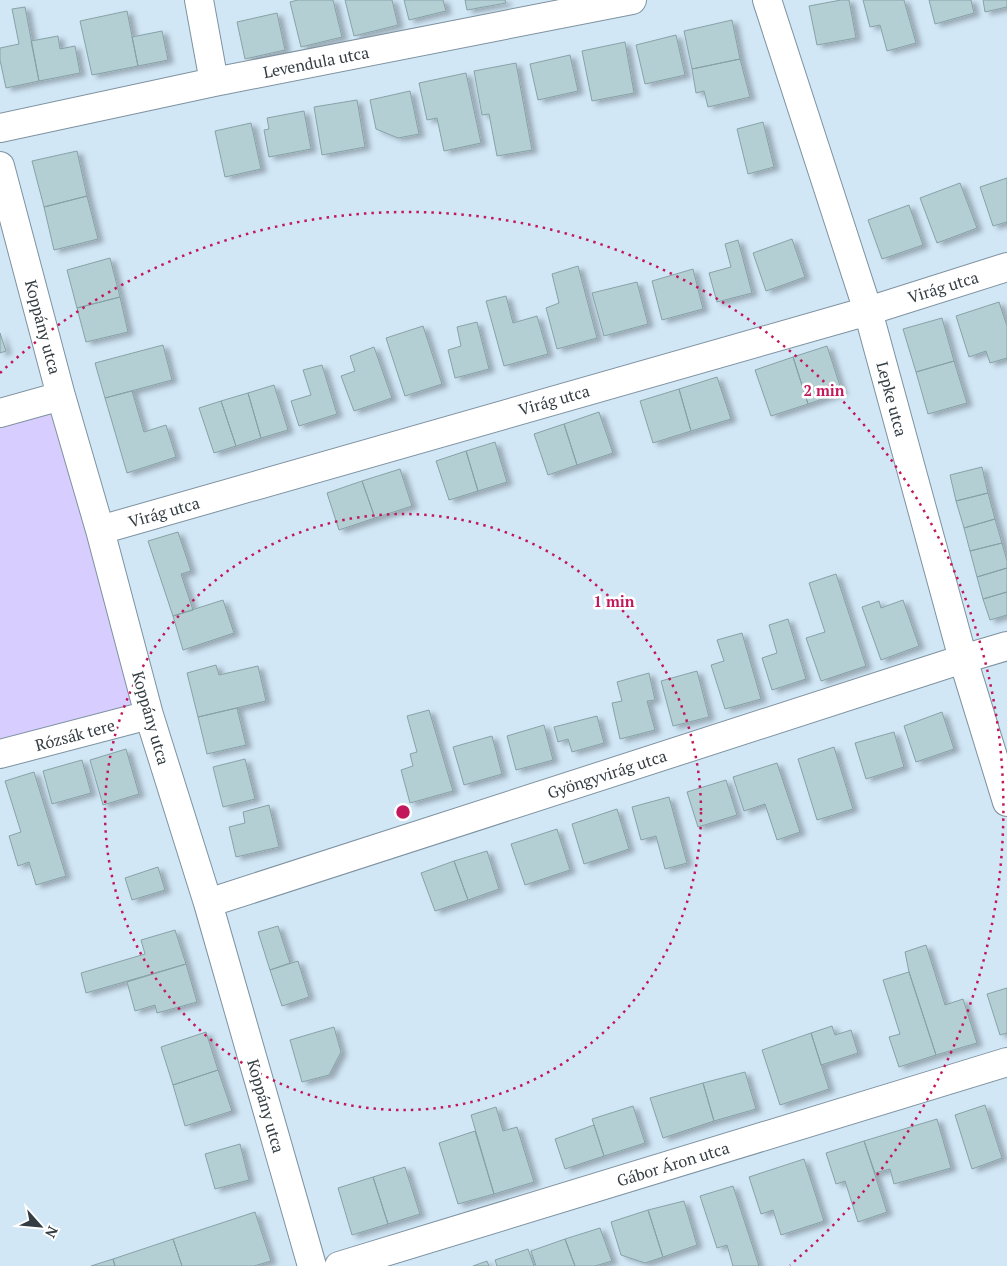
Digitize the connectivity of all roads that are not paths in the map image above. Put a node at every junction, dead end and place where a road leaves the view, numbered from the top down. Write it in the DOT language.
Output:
graph roads {
  1 [pos="199,0"];
  2 [pos="632,0"];
  3 [pos="768,0"];
  4 [pos="214,82"];
  5 [pos="0,128"];
  6 [pos="0,166"];
  7 [pos="1007,268"];
  8 [pos="868,311"];
  9 [pos="61,396"];
  10 [pos="0,413"];
  11 [pos="100,530"];
  12 [pos="1007,646"];
  13 [pos="963,659"];
  14 [pos="149,715"];
  15 [pos="0,754"];
  16 [pos="1007,802"];
  17 [pos="208,903"];
  18 [pos="1007,1062"];
  19 [pos="312,1266"];
  20 [pos="339,1266"];
  1 -- 4 [label="street"];
  2 -- 4 [label="street, Levendula utca"];
  3 -- 8 [label="street, Lepke utca"];
  4 -- 5 [label="street, Levendula utca"];
  6 -- 9 [label="street, Koppány utca"];
  7 -- 8 [label="street, Virág utca"];
  8 -- 11 [label="street, Virág utca"];
  8 -- 13 [label="street, Lepke utca"];
  9 -- 10 [label="street"];
  9 -- 11 [label="street, Koppány utca"];
  11 -- 14 [label="street, Koppány utca"];
  12 -- 13 [label="street, Gyöngyvirág utca"];
  13 -- 16 [label="street, Lepke utca"];
  13 -- 17 [label="street, Gyöngyvirág utca"];
  14 -- 15 [label="street, Rózsák tere"];
  14 -- 17 [label="street, Koppány utca"];
  17 -- 19 [label="street, Koppány utca"];
  18 -- 20 [label="street, Gábor Áron utca"];
}
